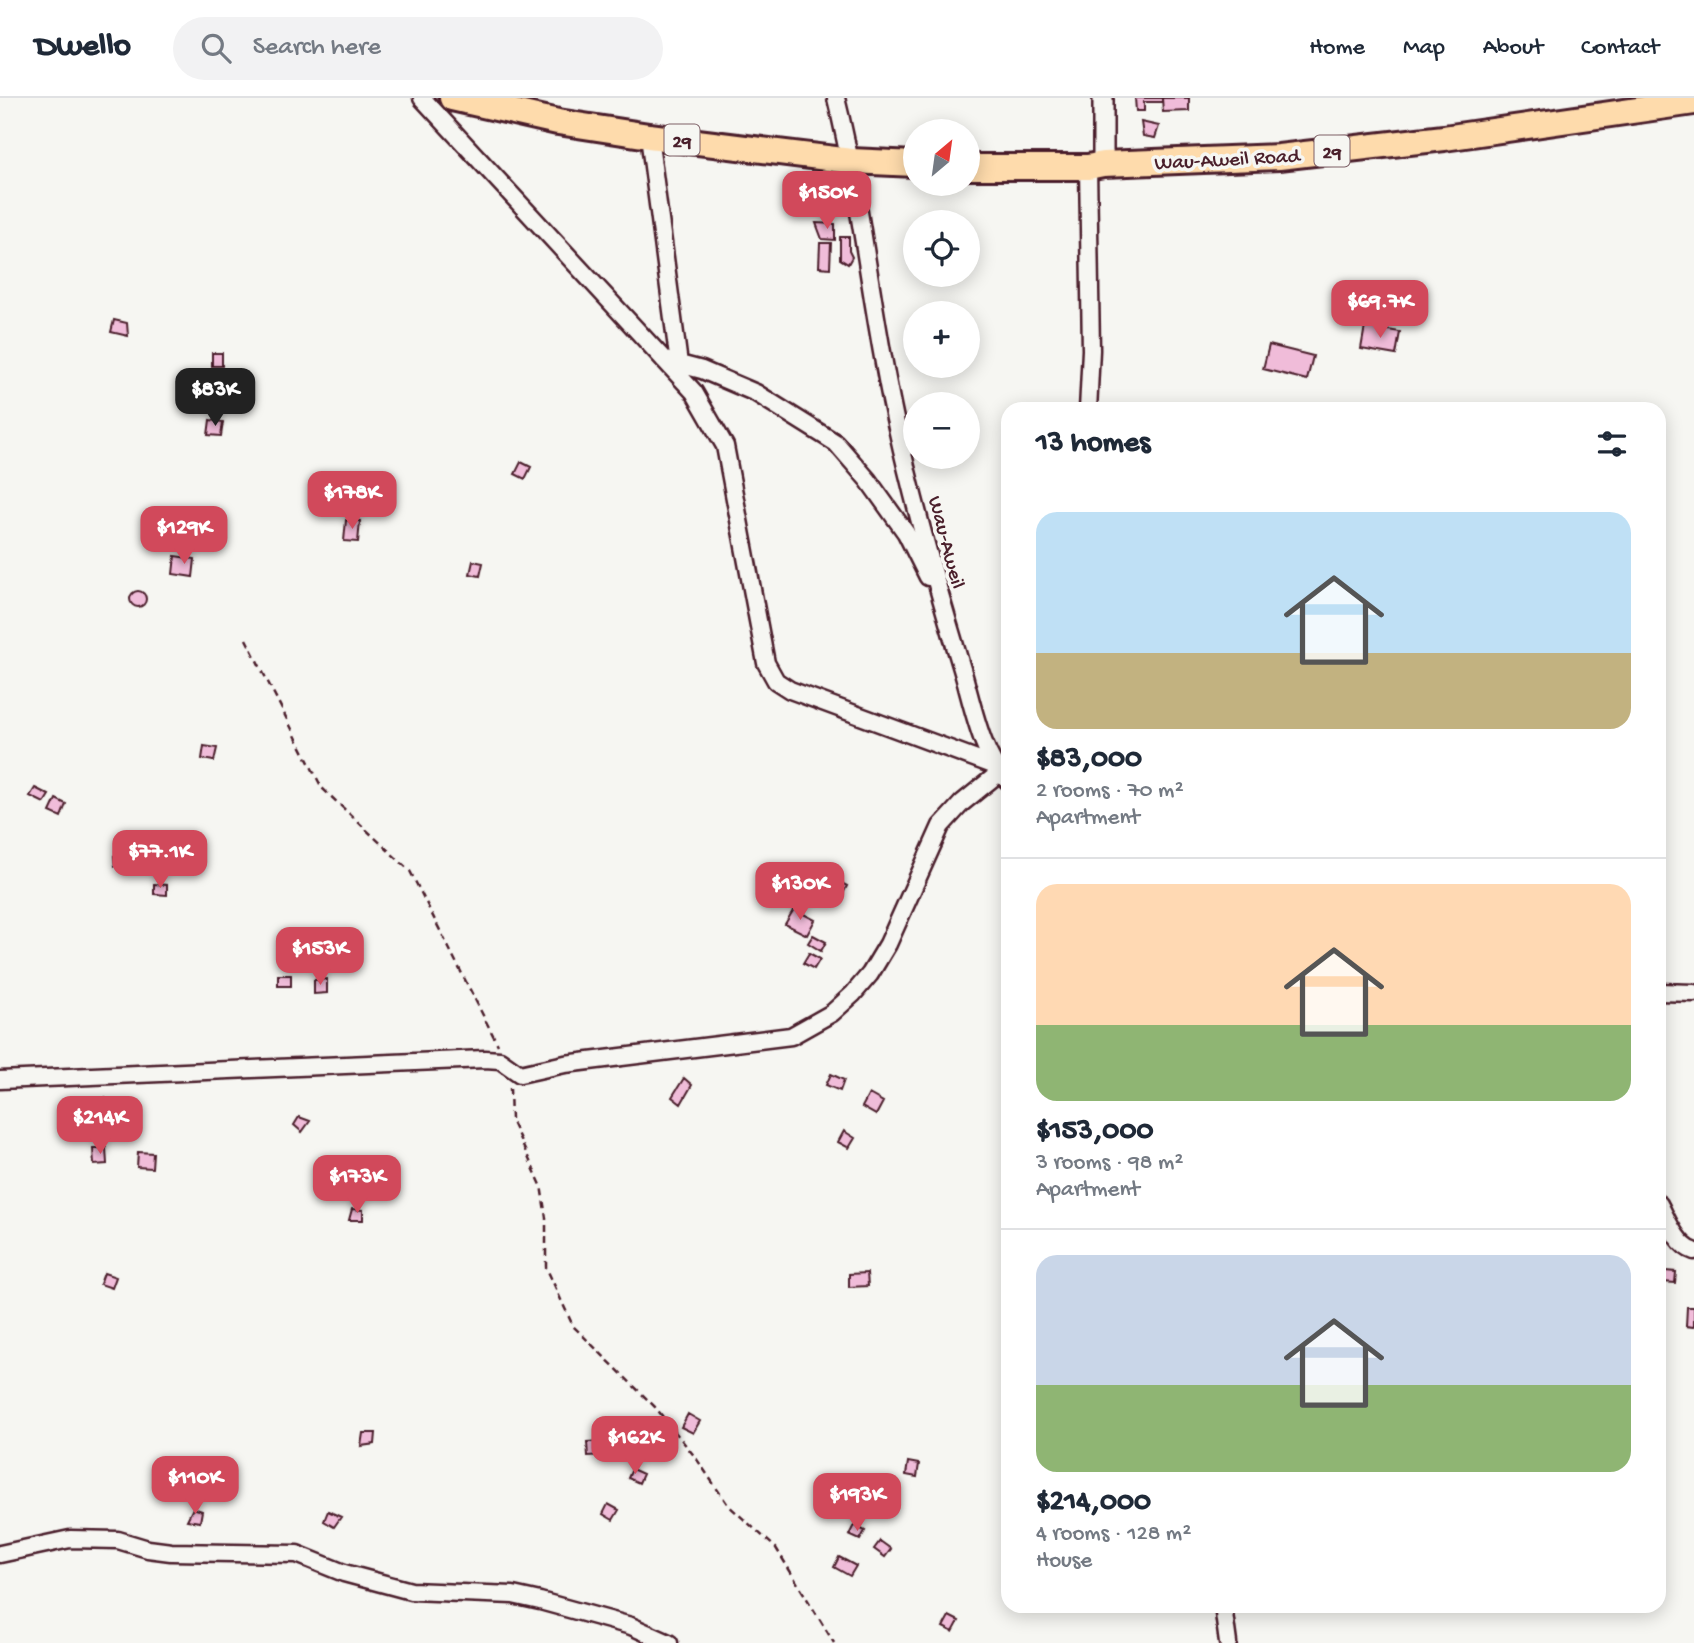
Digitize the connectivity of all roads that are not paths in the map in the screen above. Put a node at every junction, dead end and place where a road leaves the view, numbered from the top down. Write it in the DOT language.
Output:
graph roads {
  1 [pos="422,98"];
  2 [pos="452,98"];
  3 [pos="836,98"];
  4 [pos="1103,98"];
  5 [pos="1694,102"];
  6 [pos="649,136"];
  7 [pos="851,161"];
  8 [pos="903,163"];
  9 [pos="1096,166"];
  10 [pos="980,167"];
  11 [pos="671,362"];
  12 [pos="1088,402"];
  13 [pos="943,607"];
  14 [pos="1000,773"];
  15 [pos="1666,992"];
  16 [pos="1694,993"];
  17 [pos="0,1080"];
  18 [pos="1666,1216"];
  19 [pos="1694,1251"];
  20 [pos="0,1554"];
  21 [pos="1224,1613"];
  22 [pos="670,1643"];
  23 [pos="1228,1643"];
  1 -- 11 [label="street"];
  2 -- 6 [label="main road, 29"];
  3 -- 7 [label="street, Wau-Aweil"];
  4 -- 9 [label="street"];
  5 -- 9 [label="main road, Wau-Aweil Road / 29"];
  6 -- 7 [label="main road, 29"];
  6 -- 11 [label="street"];
  7 -- 8 [label="main road, 29"];
  7 -- 13 [label="street, Wau-Aweil"];
  9 -- 10 [label="main road, Wau-Aweil Road / 29"];
  9 -- 12 [label="street"];
  11 -- 13 [label="street"];
  11 -- 14 [label="street"];
  13 -- 14 [label="street, Wau-Aweil"];
  14 -- 17 [label="street"];
  15 -- 16 [label="street"];
  18 -- 19 [label="street"];
  20 -- 22 [label="street"];
  21 -- 23 [label="street"];
}
